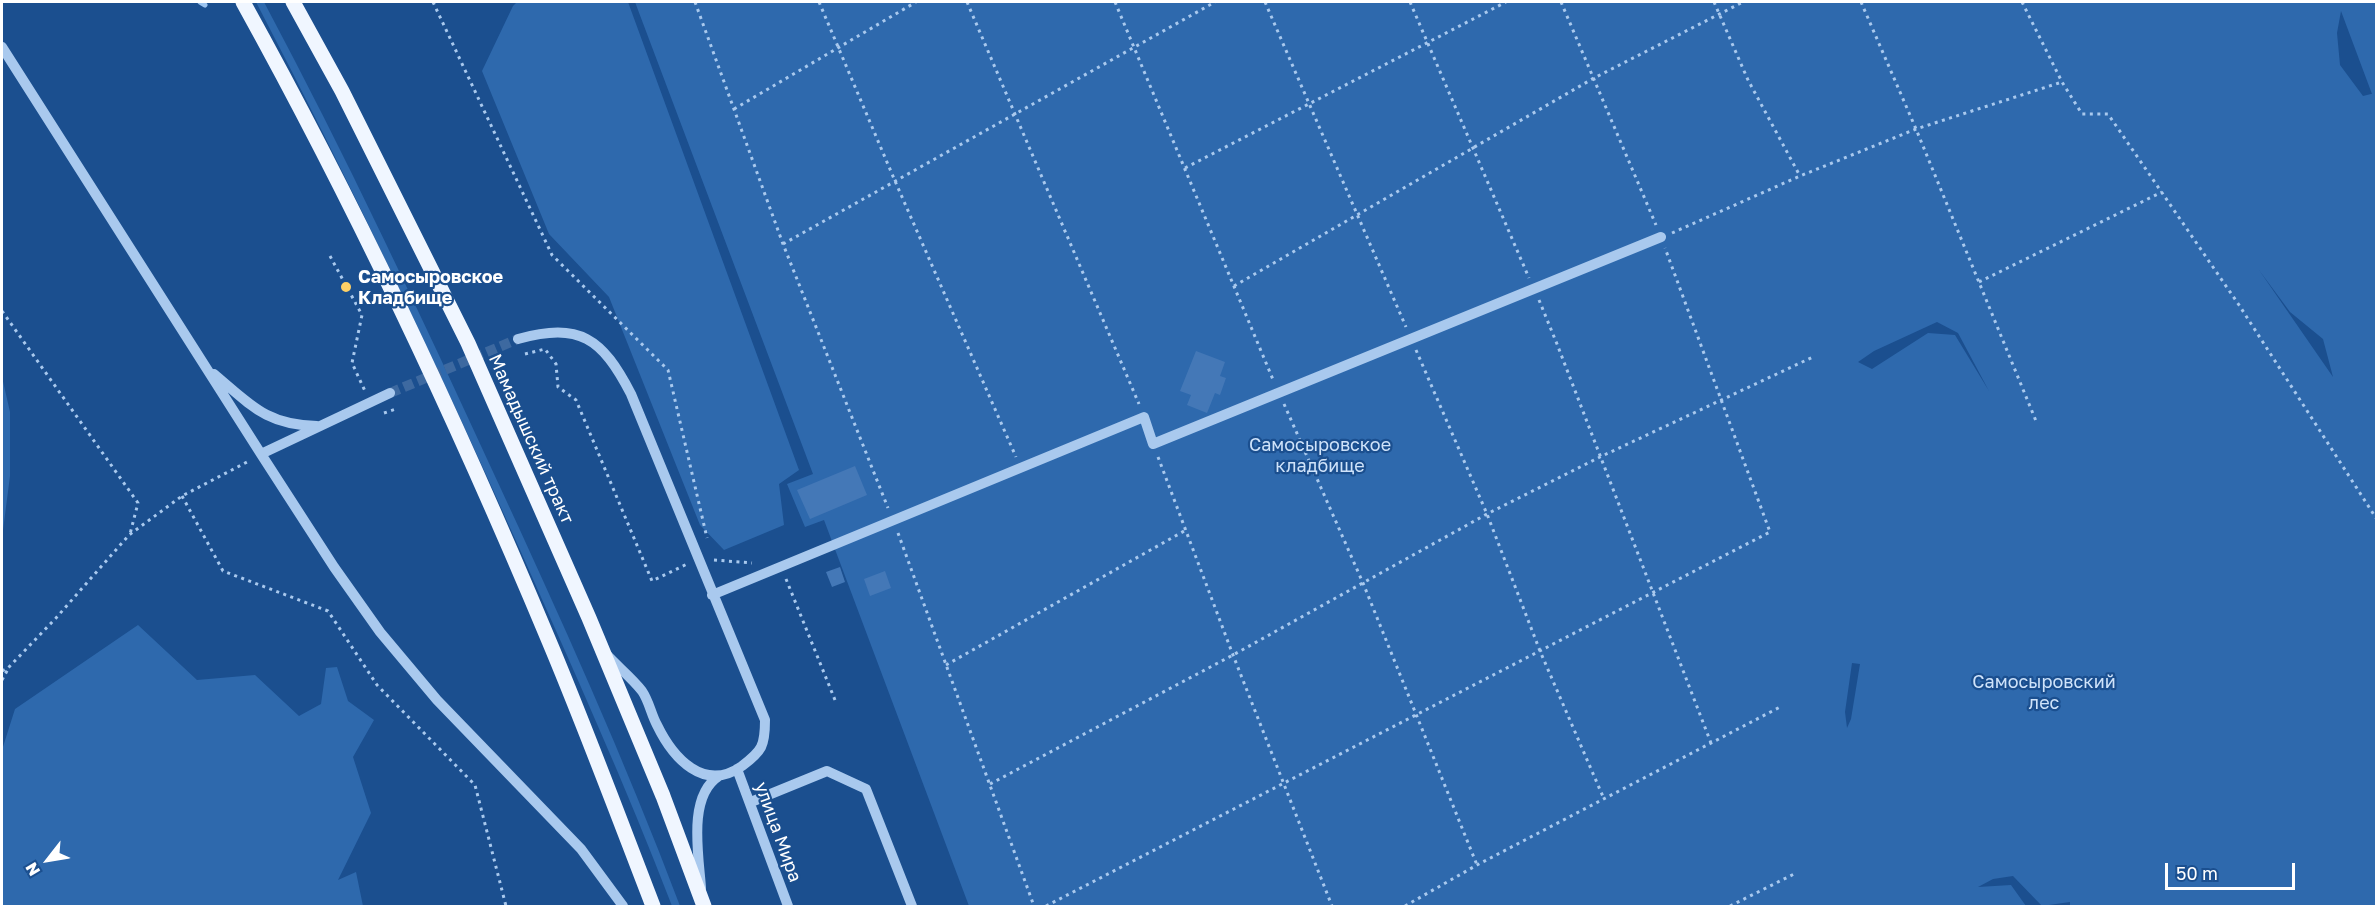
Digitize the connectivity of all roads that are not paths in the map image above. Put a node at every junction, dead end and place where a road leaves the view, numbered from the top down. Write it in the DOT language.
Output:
graph roads {
  1 [pos="243,2"];
  2 [pos="293,2"];
  3 [pos="2,47"];
  4 [pos="1661,237"];
  5 [pos="518,339"];
  6 [pos="205,367"];
  7 [pos="390,393"];
  8 [pos="320,426"];
  9 [pos="261,454"];
  10 [pos="712,595"];
  11 [pos="601,649"];
  12 [pos="737,769"];
  13 [pos="719,776"];
  14 [pos="751,801"];
  15 [pos="703,903"];
  16 [pos="623,906"];
  17 [pos="653,906"];
  18 [pos="788,906"];
  19 [pos="912,906"];
  1 -- 17 [label="main road"];
  2 -- 11 [label="main road, Мамадышский тракт"];
  3 -- 6 [label="street"];
  4 -- 10 [label="street"];
  5 -- 10 [label="street"];
  6 -- 8 [label="street"];
  6 -- 9 [label="street"];
  7 -- 8 [label="street"];
  8 -- 9 [label="street"];
  9 -- 16 [label="street"];
  10 -- 12 [label="street"];
  11 -- 13 [label="street"];
  11 -- 15 [label="main road, Мамадышский тракт"];
  12 -- 13 [label="street"];
  12 -- 14 [label="street, улица Мира"];
  13 -- 15 [label="street"];
  14 -- 18 [label="street, улица Мира"];
  14 -- 19 [label="street"];
}
